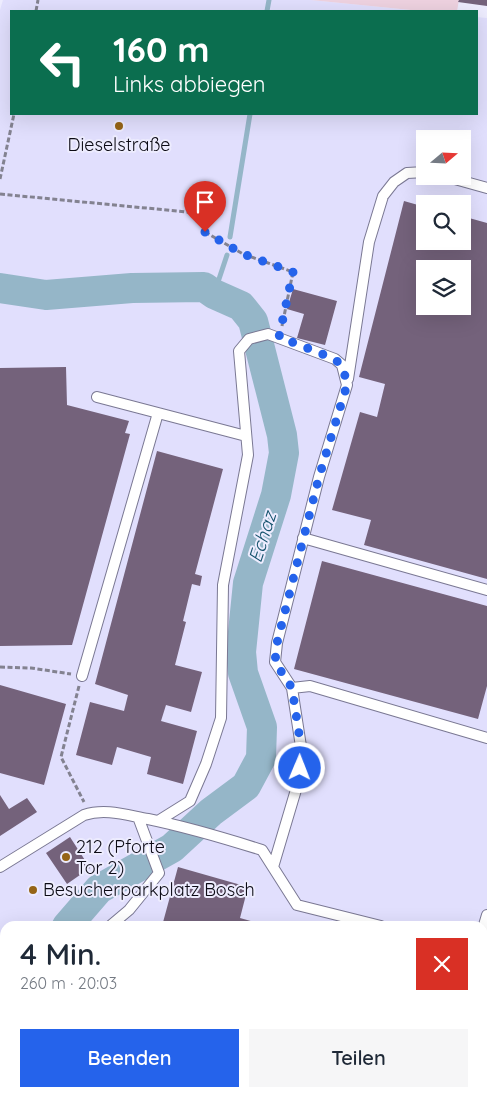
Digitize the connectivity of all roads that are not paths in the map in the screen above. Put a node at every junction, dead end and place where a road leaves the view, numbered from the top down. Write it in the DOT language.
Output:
graph roads {
  1 [pos="416,172"];
  2 [pos="471,184"];
  3 [pos="487,188"];
  4 [pos="347,385"];
  5 [pos="97,397"];
  6 [pos="158,413"];
  7 [pos="246,436"];
  8 [pos="304,538"];
  9 [pos="487,590"];
  10 [pos="82,676"];
  11 [pos="292,688"];
  12 [pos="487,738"];
  13 [pos="138,817"];
  14 [pos="158,821"];
  15 [pos="0,867"];
  16 [pos="273,867"];
  17 [pos="116,921"];
  18 [pos="361,921"];
  1 -- 4 [label="lane"];
  2 -- 3 [label="lane"];
  4 -- 7 [label="lane"];
  4 -- 8 [label="lane"];
  5 -- 6 [label="lane"];
  6 -- 7 [label="lane"];
  6 -- 10 [label="lane"];
  7 -- 14 [label="lane"];
  8 -- 9 [label="lane"];
  8 -- 11 [label="lane"];
  11 -- 12 [label="lane"];
  11 -- 16 [label="lane"];
  13 -- 14 [label="lane"];
  13 -- 15 [label="lane"];
  13 -- 17 [label="lane"];
  14 -- 16 [label="lane"];
  16 -- 18 [label="lane"];
}
